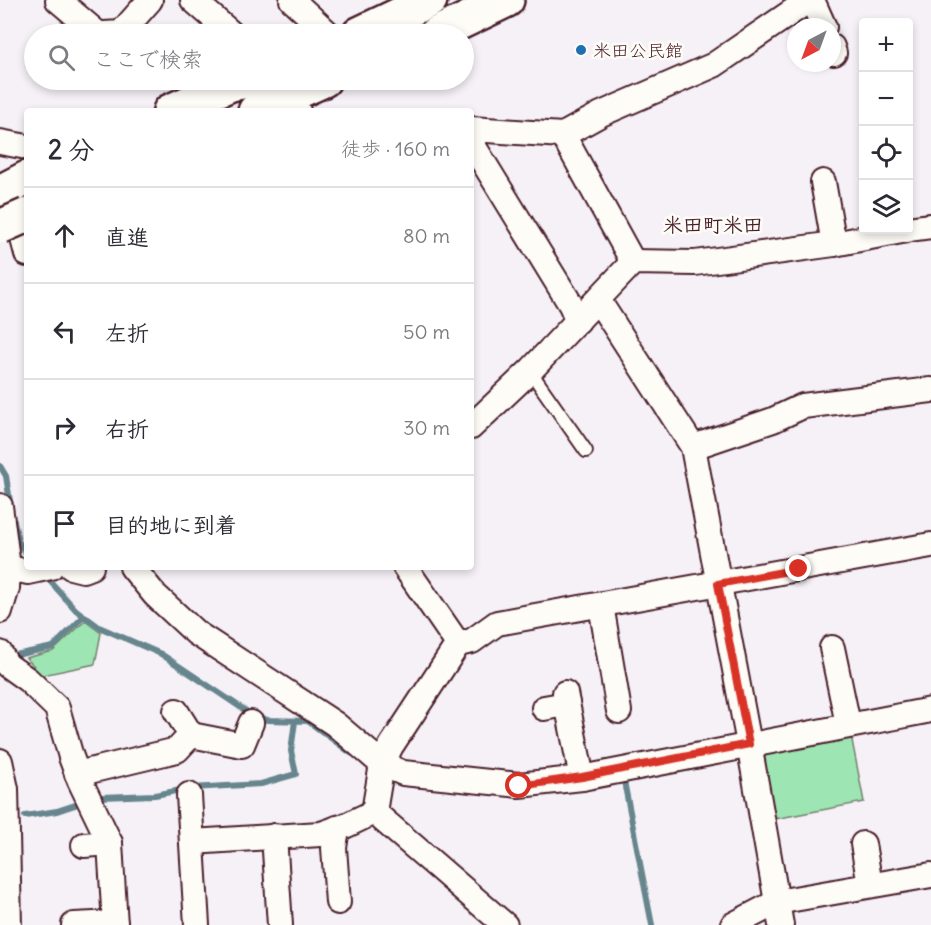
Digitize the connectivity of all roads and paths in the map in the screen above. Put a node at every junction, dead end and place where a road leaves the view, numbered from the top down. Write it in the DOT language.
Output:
graph roads {
  1 [pos="58,0"];
  2 [pos="150,0"];
  3 [pos="193,0"];
  4 [pos="292,0"];
  5 [pos="430,0"];
  6 [pos="507,0"];
  7 [pos="811,0"];
  8 [pos="820,18"];
  9 [pos="86,24"];
  10 [pos="129,24"];
  11 [pos="221,24"];
  12 [pos="317,24"];
  13 [pos="380,24"];
  14 [pos="457,24"];
  15 [pos="217,90"];
  16 [pos="295,90"];
  17 [pos="281,95"];
  18 [pos="177,108"];
  19 [pos="224,108"];
  20 [pos="260,108"];
  21 [pos="474,129"];
  22 [pos="563,135"];
  23 [pos="0,142"];
  24 [pos="24,146"];
  25 [pos="474,147"];
  26 [pos="823,182"];
  27 [pos="11,193"];
  28 [pos="931,226"];
  29 [pos="913,228"];
  30 [pos="883,234"];
  31 [pos="17,235"];
  32 [pos="834,244"];
  33 [pos="633,262"];
  34 [pos="598,300"];
  35 [pos="578,321"];
  36 [pos="530,371"];
  37 [pos="931,390"];
  38 [pos="474,424"];
  39 [pos="693,447"];
  40 [pos="586,451"];
  41 [pos="0,506"];
  42 [pos="931,545"];
  43 [pos="4,567"];
  44 [pos="37,570"];
  45 [pos="134,570"];
  46 [pos="407,570"];
  47 [pos="718,584"];
  48 [pos="601,604"];
  49 [pos="0,610"];
  50 [pos="458,644"];
  51 [pos="832,648"];
  52 [pos="0,653"];
  53 [pos="624,696"];
  54 [pos="559,702"];
  55 [pos="931,710"];
  56 [pos="176,711"];
  57 [pos="251,723"];
  58 [pos="848,724"];
  59 [pos="190,735"];
  60 [pos="749,744"];
  61 [pos="0,761"];
  62 [pos="382,764"];
  63 [pos="77,774"];
  64 [pos="582,777"];
  65 [pos="189,795"];
  66 [pos="374,812"];
  67 [pos="337,828"];
  68 [pos="274,836"];
  69 [pos="192,842"];
  70 [pos="110,843"];
  71 [pos="863,844"];
  72 [pos="84,845"];
  73 [pos="931,874"];
  74 [pos="870,885"];
  75 [pos="338,902"];
  76 [pos="779,913"];
  77 [pos="115,924"];
  78 [pos="9,925"];
  79 [pos="74,925"];
  80 [pos="197,925"];
  81 [pos="280,925"];
  82 [pos="505,925"];
  83 [pos="733,925"];
  1 -- 9 [label="street"];
  2 -- 10 [label="street"];
  3 -- 11 [label="street"];
  4 -- 12 [label="street"];
  5 -- 13 [label="main road"];
  6 -- 14 [label="main road"];
  7 -- 8 [label="street"];
  7 -- 22 [label="street"];
  15 -- 18 [label="main road"];
  16 -- 17 [label="main road"];
  17 -- 19 [label="main road"];
  17 -- 20 [label="main road"];
  21 -- 22 [label="street"];
  22 -- 33 [label="street"];
  23 -- 24 [label="street"];
  25 -- 35 [label="street"];
  26 -- 32 [label="street"];
  27 -- 31 [label="street"];
  28 -- 29 [label="street"];
  30 -- 32 [label="street"];
  32 -- 33 [label="street"];
  33 -- 34 [label="street"];
  34 -- 35 [label="street"];
  34 -- 39 [label="street"];
  35 -- 36 [label="street"];
  36 -- 38 [label="street"];
  36 -- 40 [label="lane"];
  37 -- 39 [label="street"];
  39 -- 47 [label="street"];
  41 -- 43 [label="street"];
  42 -- 47 [label="street"];
  43 -- 44 [label="street"];
  43 -- 49 [label="street"];
  45 -- 62 [label="street"];
  46 -- 50 [label="street"];
  47 -- 48 [label="street"];
  47 -- 60 [label="street"];
  48 -- 50 [label="street"];
  48 -- 53 [label="street"];
  50 -- 62 [label="street"];
  51 -- 58 [label="street"];
  52 -- 63 [label="street"];
  54 -- 64 [label="street"];
  55 -- 58 [label="street"];
  56 -- 59 [label="street"];
  57 -- 59 [label="street"];
  58 -- 60 [label="street"];
  59 -- 63 [label="street"];
  60 -- 64 [label="street"];
  60 -- 76 [label="street"];
  61 -- 78 [label="street"];
  62 -- 64 [label="street"];
  62 -- 66 [label="street"];
  63 -- 70 [label="street"];
  65 -- 69 [label="street"];
  66 -- 67 [label="street"];
  66 -- 82 [label="street"];
  67 -- 68 [label="street"];
  67 -- 75 [label="street"];
  68 -- 69 [label="street"];
  68 -- 81 [label="street"];
  69 -- 80 [label="street"];
  70 -- 72 [label="street"];
  70 -- 77 [label="street"];
  71 -- 74 [label="street"];
  73 -- 74 [label="street"];
  74 -- 76 [label="street"];
  76 -- 83 [label="street"];
  77 -- 79 [label="street"];
}
